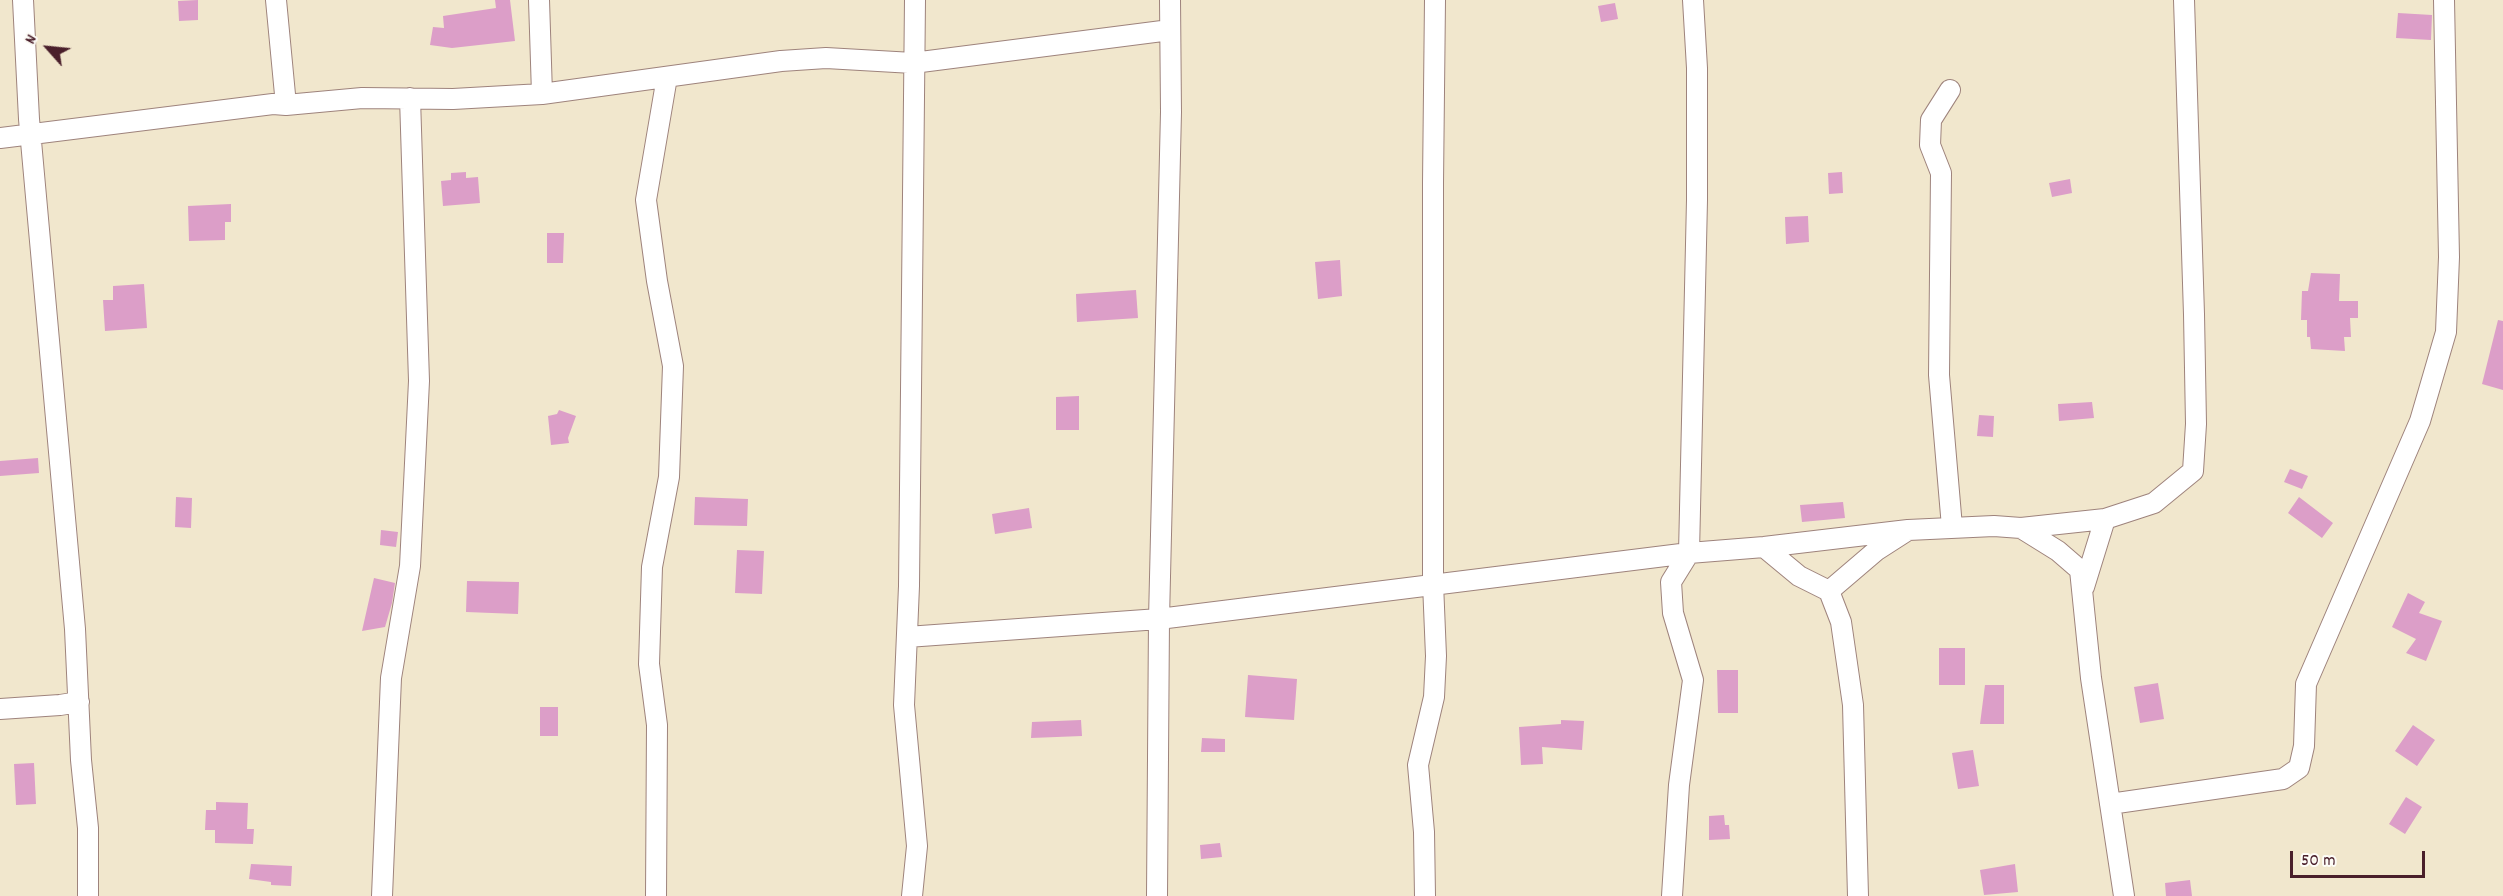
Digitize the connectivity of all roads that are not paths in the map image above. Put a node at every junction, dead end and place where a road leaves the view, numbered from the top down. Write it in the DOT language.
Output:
graph roads {
  1 [pos="23,0"];
  2 [pos="276,0"];
  3 [pos="539,0"];
  4 [pos="915,0"];
  5 [pos="1170,0"];
  6 [pos="1435,0"];
  7 [pos="1693,0"];
  8 [pos="2184,0"];
  9 [pos="2444,0"];
  10 [pos="1170,30"];
  11 [pos="913,63"];
  12 [pos="667,77"];
  13 [pos="1950,90"];
  14 [pos="542,94"];
  15 [pos="410,98"];
  16 [pos="286,105"];
  17 [pos="31,134"];
  18 [pos="0,138"];
  19 [pos="2105,519"];
  20 [pos="1952,527"];
  21 [pos="2021,528"];
  22 [pos="1908,530"];
  23 [pos="1764,547"];
  24 [pos="1689,552"];
  25 [pos="1434,583"];
  26 [pos="2083,590"];
  27 [pos="1829,591"];
  28 [pos="1159,619"];
  29 [pos="907,637"];
  30 [pos="79,702"];
  31 [pos="0,709"];
  32 [pos="2110,804"];
  33 [pos="88,896"];
  34 [pos="382,896"];
  35 [pos="656,896"];
  36 [pos="912,896"];
  37 [pos="1156,896"];
  38 [pos="1425,896"];
  39 [pos="1672,896"];
  40 [pos="1858,896"];
  41 [pos="2124,896"];
  1 -- 17 [label="street"];
  2 -- 16 [label="street"];
  3 -- 14 [label="street"];
  4 -- 11 [label="street"];
  5 -- 10 [label="street"];
  6 -- 25 [label="street"];
  7 -- 24 [label="street"];
  8 -- 19 [label="street"];
  9 -- 32 [label="street"];
  10 -- 11 [label="street"];
  10 -- 28 [label="street"];
  11 -- 12 [label="street"];
  11 -- 29 [label="street"];
  12 -- 14 [label="street"];
  12 -- 35 [label="street"];
  13 -- 20 [label="street"];
  14 -- 15 [label="street"];
  15 -- 16 [label="street"];
  15 -- 34 [label="street"];
  16 -- 17 [label="street"];
  17 -- 18 [label="street"];
  17 -- 30 [label="street"];
  19 -- 21 [label="street"];
  19 -- 26 [label="street"];
  20 -- 21 [label="street"];
  20 -- 22 [label="street"];
  21 -- 26 [label="street"];
  22 -- 23 [label="street"];
  22 -- 27 [label="street"];
  23 -- 24 [label="street"];
  23 -- 27 [label="street"];
  24 -- 25 [label="street"];
  24 -- 39 [label="street"];
  25 -- 28 [label="street"];
  25 -- 38 [label="street"];
  26 -- 32 [label="street"];
  27 -- 40 [label="street"];
  28 -- 29 [label="street"];
  28 -- 37 [label="street"];
  29 -- 36 [label="street"];
  30 -- 31 [label="street"];
  30 -- 33 [label="street"];
  32 -- 41 [label="street"];
}
